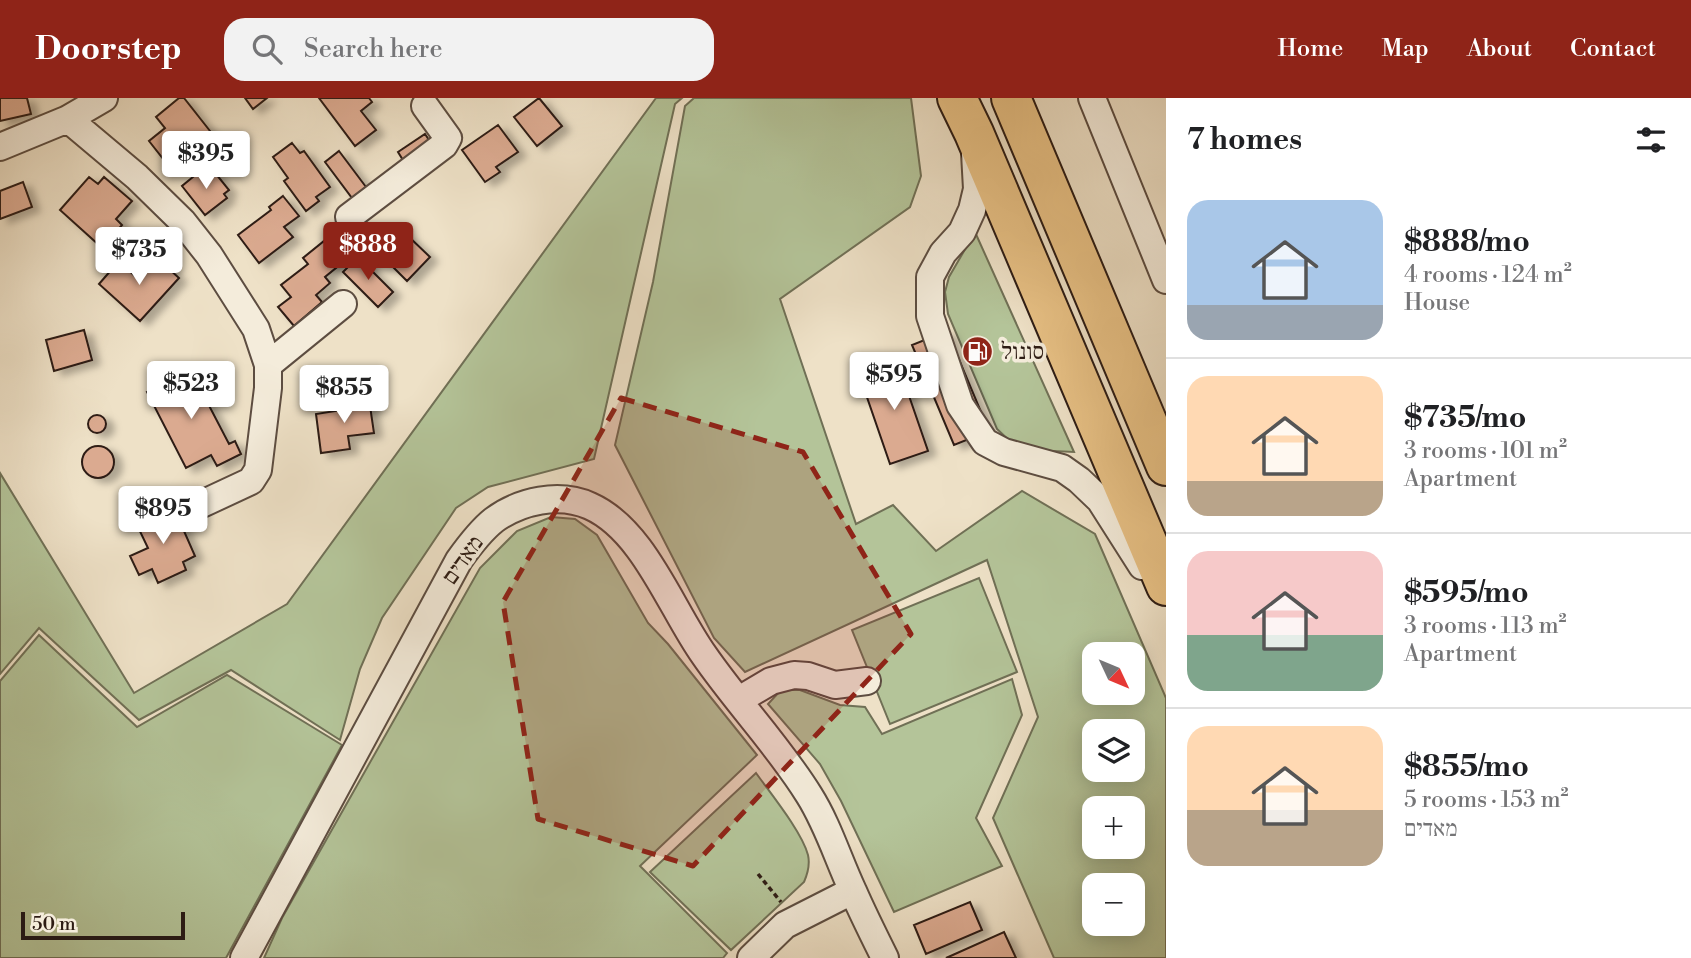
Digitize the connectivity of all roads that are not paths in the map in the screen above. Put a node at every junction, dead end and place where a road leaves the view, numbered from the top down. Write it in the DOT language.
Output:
graph roads {
  1 [pos="104,98"];
  2 [pos="957,98"];
  3 [pos="1011,98"];
  4 [pos="1092,98"];
  5 [pos="427,101"];
  6 [pos="68,119"];
  7 [pos="974,133"];
  8 [pos="0,148"];
  9 [pos="349,217"];
  10 [pos="1166,279"];
  11 [pos="343,304"];
  12 [pos="268,365"];
  13 [pos="1166,466"];
  14 [pos="191,509"];
  15 [pos="1166,586"];
  16 [pos="1166,605"];
  17 [pos="867,681"];
  18 [pos="739,700"];
  19 [pos="852,891"];
  20 [pos="244,958"];
  21 [pos="751,958"];
  22 [pos="885,958"];
  1 -- 6 [label="street"];
  2 -- 7 [label="highway"];
  3 -- 13 [label="highway"];
  4 -- 10 [label="street"];
  5 -- 9 [label="street"];
  6 -- 8 [label="street"];
  6 -- 12 [label="street"];
  7 -- 15 [label="highway"];
  7 -- 16 [label="street"];
  11 -- 12 [label="street"];
  12 -- 14 [label="street"];
  17 -- 18 [label="street"];
  18 -- 19 [label="street, מאדים"];
  18 -- 20 [label="street, מאדים"];
  19 -- 21 [label="street"];
  19 -- 22 [label="street, מאדים"];
}
